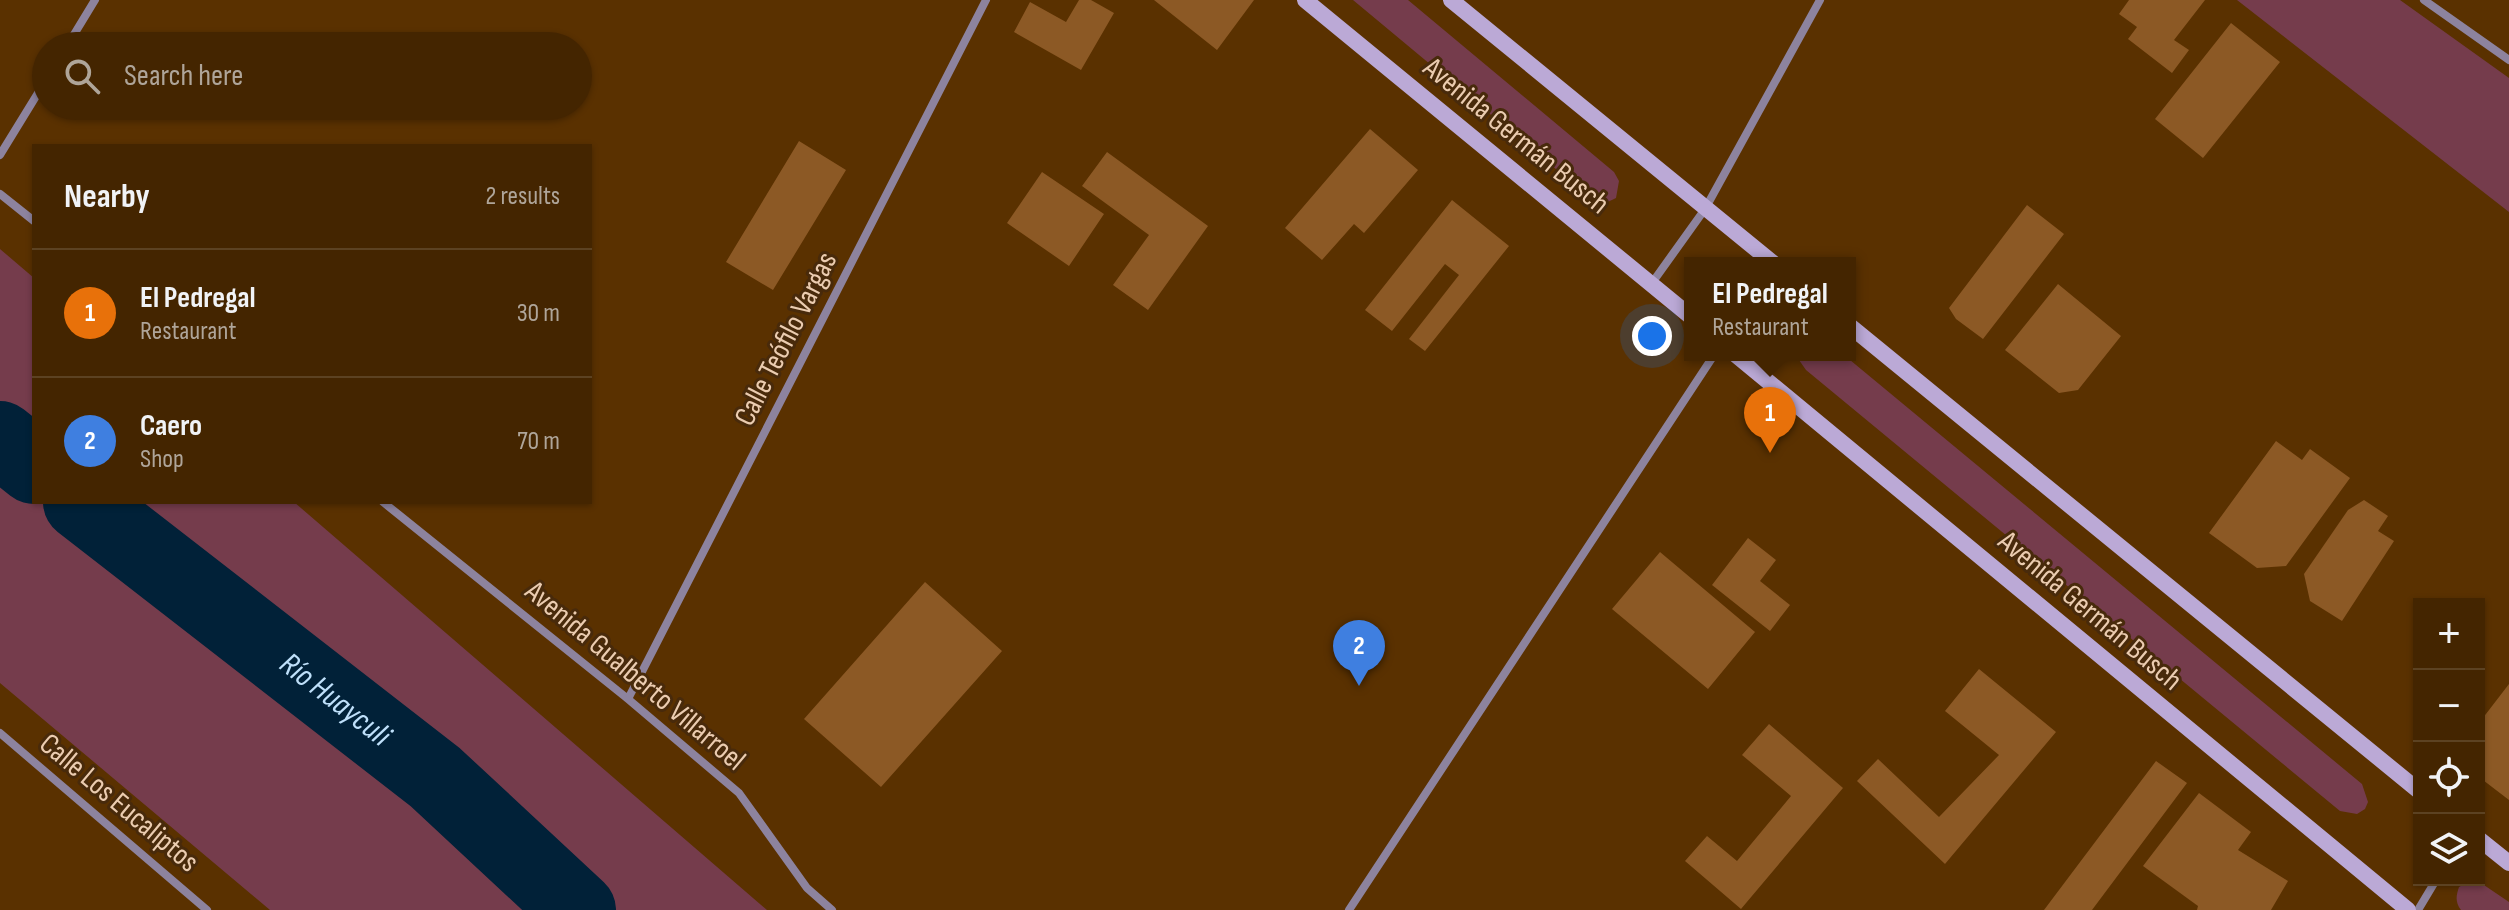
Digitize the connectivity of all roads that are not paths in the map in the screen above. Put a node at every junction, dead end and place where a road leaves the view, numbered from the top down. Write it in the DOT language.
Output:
graph roads {
  1 [pos="95,0"];
  2 [pos="986,0"];
  3 [pos="1305,0"];
  4 [pos="1451,0"];
  5 [pos="1820,0"];
  6 [pos="2424,0"];
  7 [pos="76,32"];
  8 [pos="2509,60"];
  9 [pos="32,103"];
  10 [pos="0,155"];
  11 [pos="0,194"];
  12 [pos="1705,209"];
  13 [pos="32,219"];
  14 [pos="1765,257"];
  15 [pos="1652,283"];
  16 [pos="1684,311"];
  17 [pos="1856,331"];
  18 [pos="1710,361"];
  19 [pos="1743,361"];
  20 [pos="385,504"];
  21 [pos="628,699"];
  22 [pos="0,733"];
  23 [pos="2413,786"];
  24 [pos="2485,844"];
  25 [pos="2509,863"];
  26 [pos="2432,886"];
  27 [pos="207,910"];
  28 [pos="832,910"];
  29 [pos="1350,910"];
  30 [pos="2408,910"];
  31 [pos="2418,910"];
  1 -- 7 [label="street"];
  2 -- 21 [label="street, Calle Teófilo Vargas"];
  3 -- 15 [label="main road, Avenida Germán Busch"];
  4 -- 12 [label="main road, Avenida Germán Busch"];
  5 -- 12 [label="street"];
  6 -- 8 [label="street"];
  9 -- 10 [label="street"];
  11 -- 13 [label="street"];
  12 -- 14 [label="main road, Avenida Germán Busch"];
  12 -- 15 [label="street"];
  15 -- 16 [label="main road, Avenida Germán Busch"];
  17 -- 23 [label="main road"];
  18 -- 29 [label="street"];
  19 -- 30 [label="main road, Avenida Germán Busch"];
  20 -- 21 [label="street, Avenida Gualberto Villarroel"];
  21 -- 28 [label="street, Avenida Gualberto Villarroel"];
  22 -- 27 [label="street, Calle Los Eucaliptos"];
  24 -- 25 [label="main road"];
  26 -- 31 [label="street"];
}
